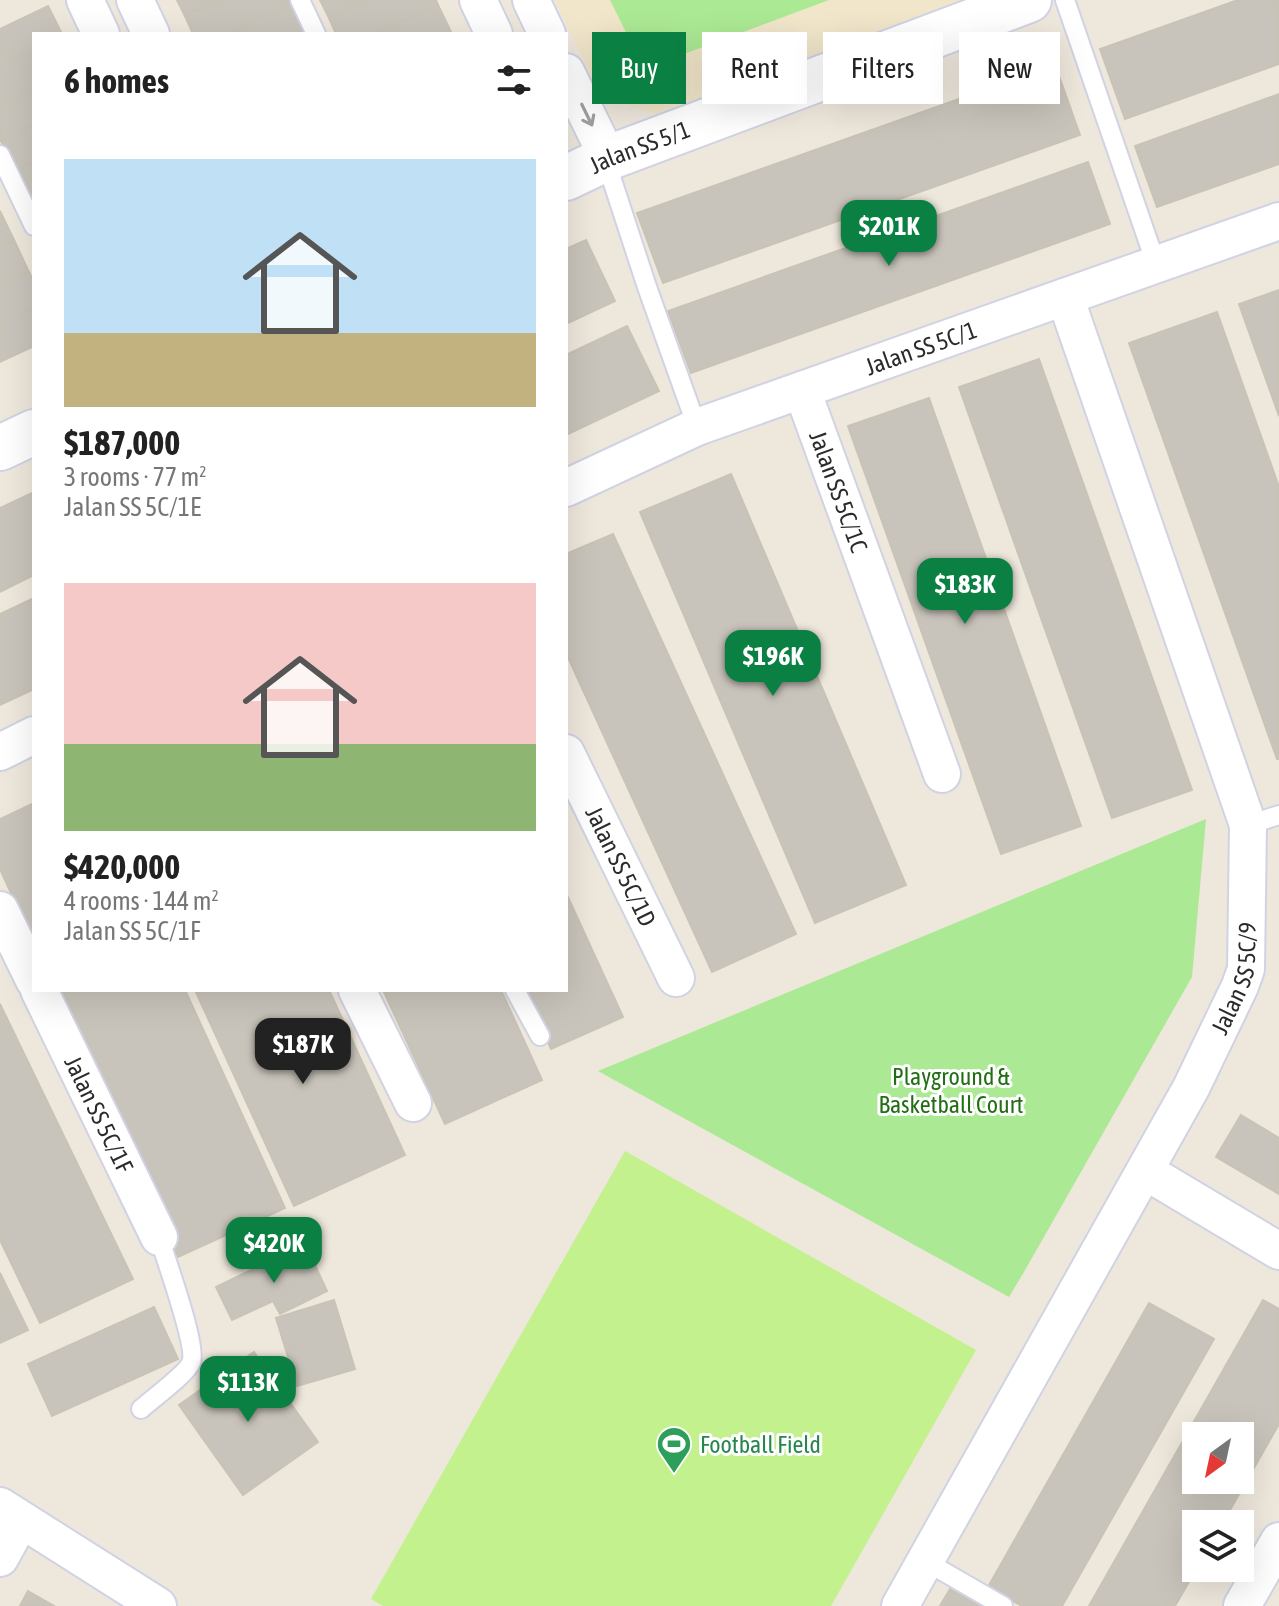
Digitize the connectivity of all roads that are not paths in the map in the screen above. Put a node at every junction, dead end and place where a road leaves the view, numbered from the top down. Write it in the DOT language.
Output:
graph roads {
  1 [pos="85,0"];
  2 [pos="135,0"];
  3 [pos="300,0"];
  4 [pos="478,0"];
  5 [pos="531,0"];
  6 [pos="1029,0"];
  7 [pos="1065,0"];
  8 [pos="100,32"];
  9 [pos="150,32"];
  10 [pos="315,32"];
  11 [pos="493,32"];
  12 [pos="546,32"];
  13 [pos="568,76"];
  14 [pos="0,155"];
  15 [pos="608,158"];
  16 [pos="568,177"];
  17 [pos="1279,221"];
  18 [pos="32,222"];
  19 [pos="1156,264"];
  20 [pos="1065,297"];
  21 [pos="802,390"];
  22 [pos="697,427"];
  23 [pos="32,433"];
  24 [pos="0,448"];
  25 [pos="568,487"];
  26 [pos="32,736"];
  27 [pos="0,752"];
  28 [pos="568,757"];
  29 [pos="942,774"];
  30 [pos="1264,820"];
  31 [pos="0,910"];
  32 [pos="32,976"];
  33 [pos="676,978"];
  34 [pos="40,992"];
  35 [pos="358,992"];
  36 [pos="516,992"];
  37 [pos="540,1036"];
  38 [pos="413,1103"];
  39 [pos="1145,1171"];
  40 [pos="159,1237"];
  41 [pos="1279,1251"];
  42 [pos="141,1409"];
  43 [pos="11,1513"];
  44 [pos="1279,1541"];
  45 [pos="0,1558"];
  46 [pos="925,1561"];
  47 [pos="158,1606"];
  48 [pos="900,1606"];
  49 [pos="1003,1606"];
  50 [pos="1242,1606"];
  1 -- 8 [label="street"];
  2 -- 9 [label="street"];
  3 -- 10 [label="lane"];
  4 -- 11 [label="street"];
  5 -- 12 [label="street"];
  6 -- 15 [label="street, Jalan SS 5/1"];
  7 -- 19 [label="lane"];
  13 -- 15 [label="street, one-way"];
  14 -- 18 [label="lane"];
  15 -- 16 [label="street, Jalan SS 5/1"];
  15 -- 22 [label="lane"];
  17 -- 19 [label="street, Jalan SS 5C/1"];
  19 -- 20 [label="street, Jalan SS 5C/1"];
  20 -- 21 [label="street, Jalan SS 5C/1"];
  20 -- 30 [label="street, Jalan SS 5C/9"];
  21 -- 22 [label="street, Jalan SS 5C/1"];
  21 -- 29 [label="street, Jalan SS 5C/1C"];
  22 -- 25 [label="street, Jalan SS 5C/1"];
  23 -- 24 [label="street"];
  26 -- 27 [label="street"];
  28 -- 33 [label="street, Jalan SS 5C/1D"];
  30 -- 39 [label="street, Jalan SS 5C/9"];
  31 -- 32 [label="street"];
  34 -- 40 [label="street, Jalan SS 5C/1F"];
  35 -- 38 [label="street"];
  36 -- 37 [label="lane"];
  39 -- 41 [label="street"];
  39 -- 46 [label="street, Jalan SS 5C/9"];
  40 -- 42 [label="lane"];
  43 -- 45 [label="street"];
  43 -- 47 [label="street"];
  44 -- 50 [label="street"];
  46 -- 48 [label="street, Jalan SS 5C/9"];
  46 -- 49 [label="lane"];
}
